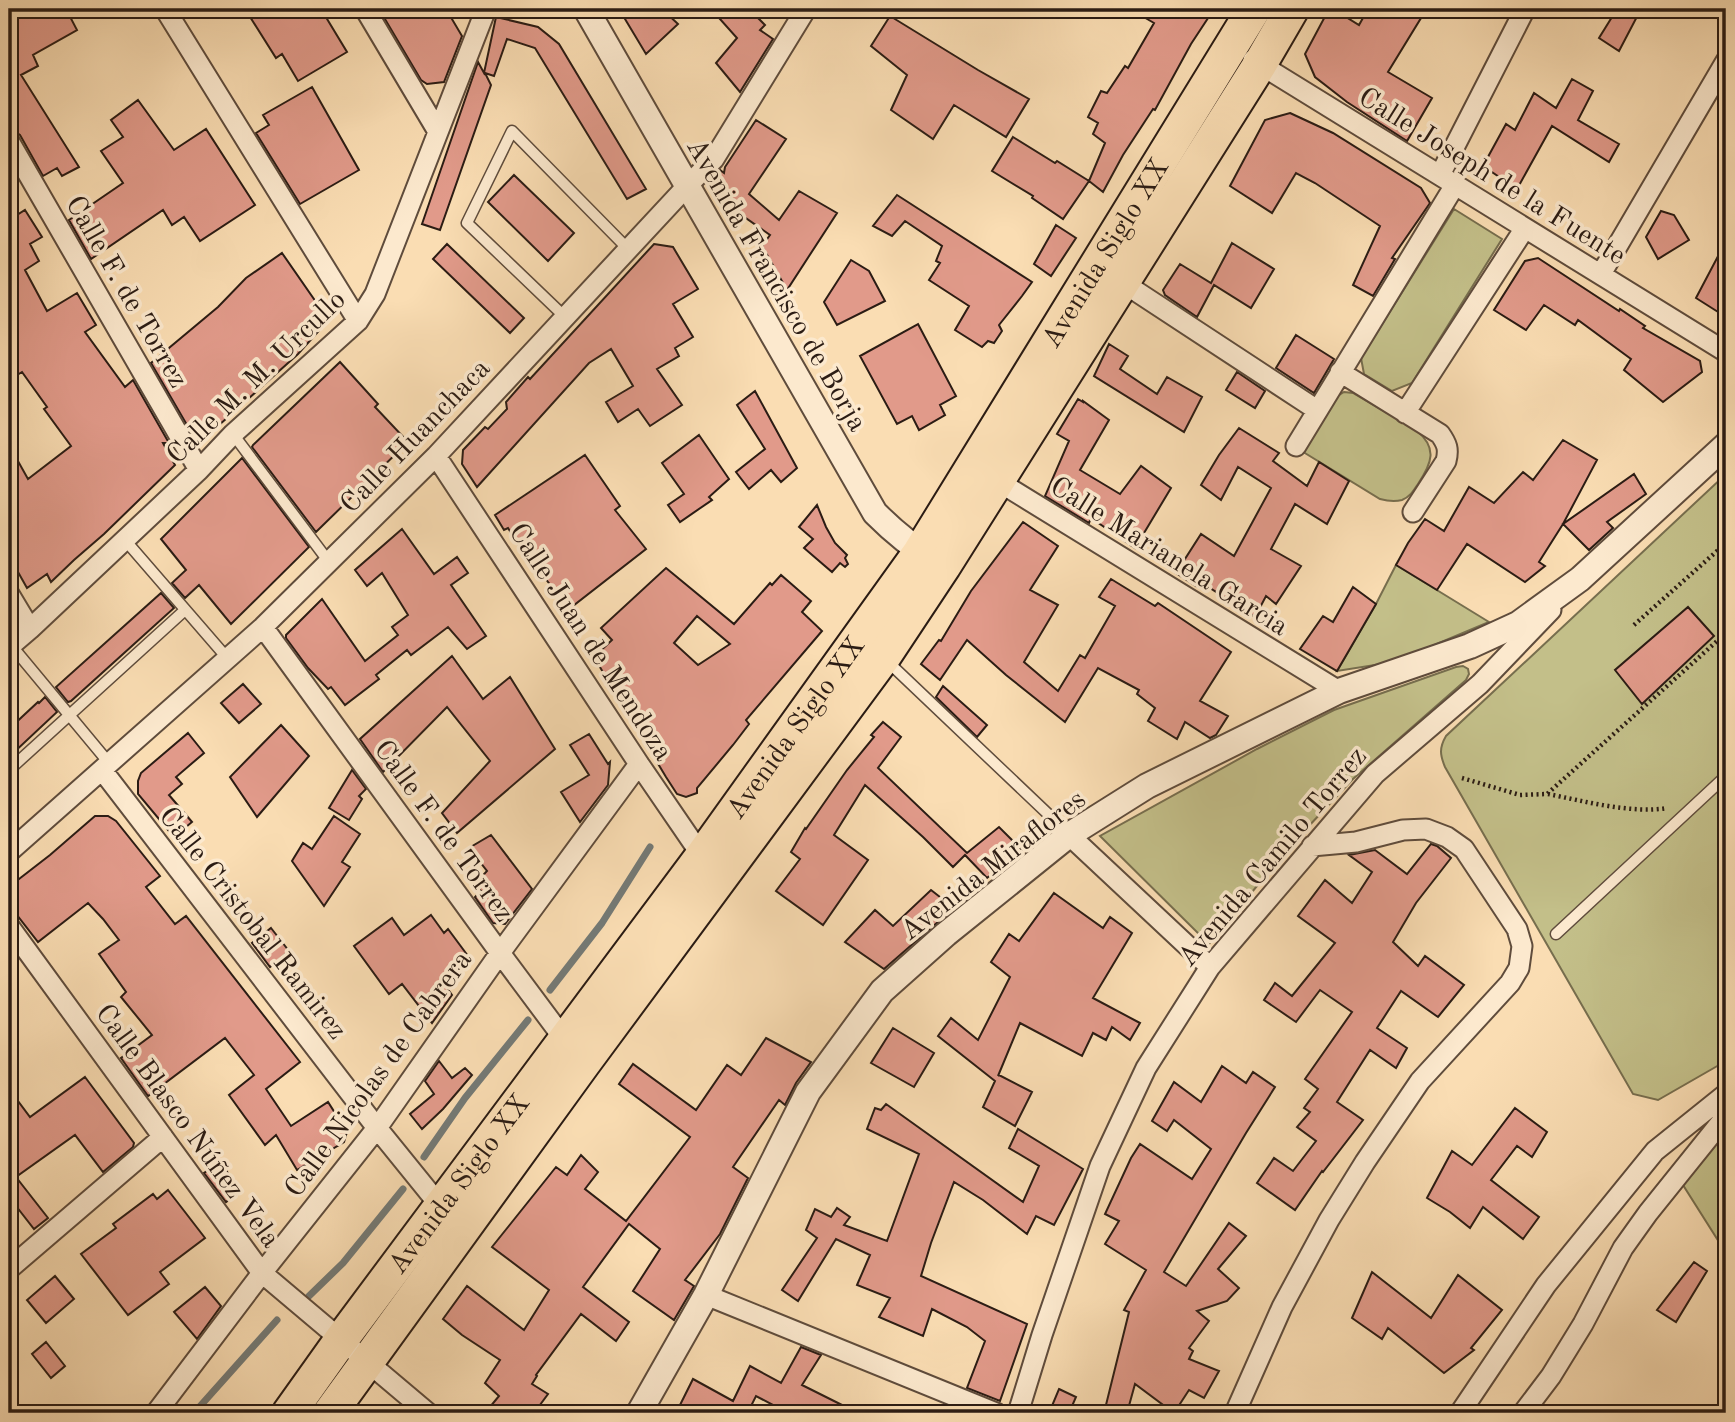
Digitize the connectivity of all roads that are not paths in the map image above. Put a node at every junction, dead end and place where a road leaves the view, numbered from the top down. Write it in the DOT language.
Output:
graph roads {
  1 [pos="165,9"];
  2 [pos="365,9"];
  3 [pos="486,9"];
  4 [pos="586,9"];
  5 [pos="806,9"];
  6 [pos="1254,9"];
  7 [pos="1292,9"];
  8 [pos="1525,9"];
  9 [pos="1230,46"];
  10 [pos="1726,61"];
  11 [pos="1260,64"];
  12 [pos="437,130"];
  13 [pos="9,141"];
  14 [pos="1448,180"];
  15 [pos="688,185"];
  16 [pos="1525,228"];
  17 [pos="628,249"];
  18 [pos="1601,274"];
  19 [pos="1122,282"];
  20 [pos="565,317"];
  21 [pos="358,321"];
  22 [pos="1726,352"];
  23 [pos="1340,372"];
  24 [pos="1317,410"];
  25 [pos="1405,412"];
  26 [pos="233,434"];
  27 [pos="1726,444"];
  28 [pos="1296,446"];
  29 [pos="436,456"];
  30 [pos="199,470"];
  31 [pos="985,473"];
  32 [pos="1413,512"];
  33 [pos="125,540"];
  34 [pos="932,559"];
  35 [pos="329,562"];
  36 [pos="1580,579"];
  37 [pos="9,594"];
  38 [pos="185,610"];
  39 [pos="263,627"];
  40 [pos="30,629"];
  41 [pos="10,646"];
  42 [pos="883,658"];
  43 [pos="228,659"];
  44 [pos="1339,691"];
  45 [pos="69,715"];
  46 [pos="639,764"];
  47 [pos="106,767"];
  48 [pos="9,770"];
  49 [pos="1726,776"];
  50 [pos="1069,835"];
  51 [pos="1311,846"];
  52 [pos="9,852"];
  53 [pos="702,856"];
  54 [pos="9,926"];
  55 [pos="1556,934"];
  56 [pos="499,953"];
  57 [pos="1210,967"];
  58 [pos="574,1052"];
  59 [pos="1726,1094"];
  60 [pos="1726,1116"];
  61 [pos="377,1128"];
  62 [pos="163,1137"];
  63 [pos="441,1207"];
  64 [pos="9,1269"];
  65 [pos="262,1273"];
  66 [pos="706,1295"];
  67 [pos="341,1340"];
  68 [pos="367,1361"];
  69 [pos="156,1413"];
  70 [pos="289,1413"];
  71 [pos="330,1413"];
  72 [pos="428,1413"];
  73 [pos="639,1413"];
  74 [pos="996,1413"];
  75 [pos="1018,1413"];
  76 [pos="1235,1413"];
  77 [pos="1460,1413"];
  78 [pos="1523,1413"];
  1 -- 21 [label="street"];
  2 -- 12 [label="street"];
  3 -- 12 [label="street, Calle M. M. Urcullo"];
  4 -- 15 [label="street, Avenida Francisco de Borja"];
  5 -- 15 [label="street, Calle Huanchaca"];
  6 -- 9 [label="highway, Avenida Siglo XX"];
  7 -- 11 [label="highway, Avenida Siglo XX"];
  8 -- 14 [label="street"];
  9 -- 11 [label="street, Calle Joseph de la Fuente"];
  9 -- 31 [label="highway, Avenida Siglo XX"];
  10 -- 18 [label="street"];
  11 -- 14 [label="street, Calle Joseph de la Fuente"];
  11 -- 19 [label="highway, Avenida Siglo XX"];
  12 -- 21 [label="street, Calle M. M. Urcullo"];
  13 -- 30 [label="street, Calle F. de Torrez"];
  14 -- 16 [label="street, Calle Joseph de la Fuente"];
  14 -- 23 [label="street"];
  15 -- 17 [label="street, Calle Huanchaca"];
  15 -- 34 [label="street, Avenida Francisco de Borja"];
  16 -- 18 [label="street, Calle Joseph de la Fuente"];
  16 -- 25 [label="street"];
  17 -- 20 [label="street, Calle Huanchaca"];
  17 -- 20 [label="lane"];
  18 -- 22 [label="street, Calle Joseph de la Fuente"];
  19 -- 24 [label="street"];
  19 -- 31 [label="highway, Avenida Siglo XX"];
  20 -- 29 [label="street, Calle Huanchaca"];
  21 -- 26 [label="street, Calle M. M. Urcullo"];
  23 -- 24 [label="street"];
  23 -- 25 [label="street"];
  24 -- 28 [label="street"];
  25 -- 32 [label="street"];
  26 -- 30 [label="street, Calle M. M. Urcullo"];
  26 -- 35 [label="lane"];
  27 -- 36 [label="street, Avenida Camilo Torrez"];
  29 -- 35 [label="street, Calle Huanchaca"];
  29 -- 46 [label="street, Calle Juan de Mendoza"];
  30 -- 33 [label="street, Calle M. M. Urcullo"];
  31 -- 34 [label="highway, Avenida Siglo XX"];
  31 -- 44 [label="street, Calle Marianela Garcia"];
  33 -- 38 [label="lane"];
  33 -- 40 [label="street, Calle M. M. Urcullo"];
  34 -- 42 [label="highway, Avenida Siglo XX"];
  34 -- 53 [label="highway, Avenida Siglo XX"];
  35 -- 39 [label="street, Calle Huanchaca"];
  36 -- 44 [label="street, Avenida Miraflores"];
  36 -- 51 [label="street, Avenida Camilo Torrez"];
  37 -- 40 [label="street"];
  38 -- 43 [label="lane"];
  38 -- 45 [label="lane"];
  39 -- 43 [label="street, Calle Huanchaca"];
  39 -- 56 [label="street, Calle F. de Torrez"];
  40 -- 41 [label="street, Calle M. M. Urcullo"];
  41 -- 45 [label="lane"];
  42 -- 50 [label="lane"];
  42 -- 58 [label="highway, Avenida Siglo XX"];
  43 -- 47 [label="street, Calle Huanchaca"];
  44 -- 50 [label="street, Avenida Miraflores"];
  45 -- 47 [label="lane"];
  45 -- 48 [label="lane"];
  46 -- 53 [label="street, Calle Juan de Mendoza"];
  46 -- 56 [label="street, Calle Nicolas de Cabrera"];
  47 -- 52 [label="street, Calle Huanchaca"];
  47 -- 61 [label="street, Calle Cristobal Ramirez"];
  49 -- 55 [label="lane"];
  50 -- 57 [label="street"];
  50 -- 66 [label="street, Avenida Miraflores"];
  51 -- 57 [label="street, Avenida Camilo Torrez"];
  51 -- 76 [label="street"];
  53 -- 58 [label="highway, Avenida Siglo XX"];
  54 -- 62 [label="street, Calle Blasco Núñez Vela"];
  56 -- 58 [label="street, Calle F. de Torrez"];
  56 -- 61 [label="street, Calle Nicolas de Cabrera"];
  57 -- 75 [label="street, Avenida Camilo Torrez"];
  58 -- 63 [label="highway, Avenida Siglo XX"];
  58 -- 68 [label="highway, Avenida Siglo XX"];
  59 -- 77 [label="street"];
  60 -- 78 [label="street"];
  61 -- 63 [label="street, Calle Cristobal Ramirez"];
  61 -- 65 [label="street, Calle Nicolas de Cabrera"];
  62 -- 64 [label="street"];
  62 -- 65 [label="street, Calle Blasco Núñez Vela"];
  63 -- 67 [label="highway, Avenida Siglo XX"];
  65 -- 67 [label="street, Calle Blasco Núñez Vela"];
  65 -- 69 [label="street, Calle Nicolas de Cabrera"];
  66 -- 73 [label="street, Avenida Miraflores"];
  66 -- 74 [label="street"];
  67 -- 68 [label="street, Calle Blasco Núñez Vela"];
  67 -- 70 [label="highway, Avenida Siglo XX"];
  68 -- 71 [label="highway, Avenida Siglo XX"];
  68 -- 72 [label="street, Calle Blasco Núñez Vela"];
}
